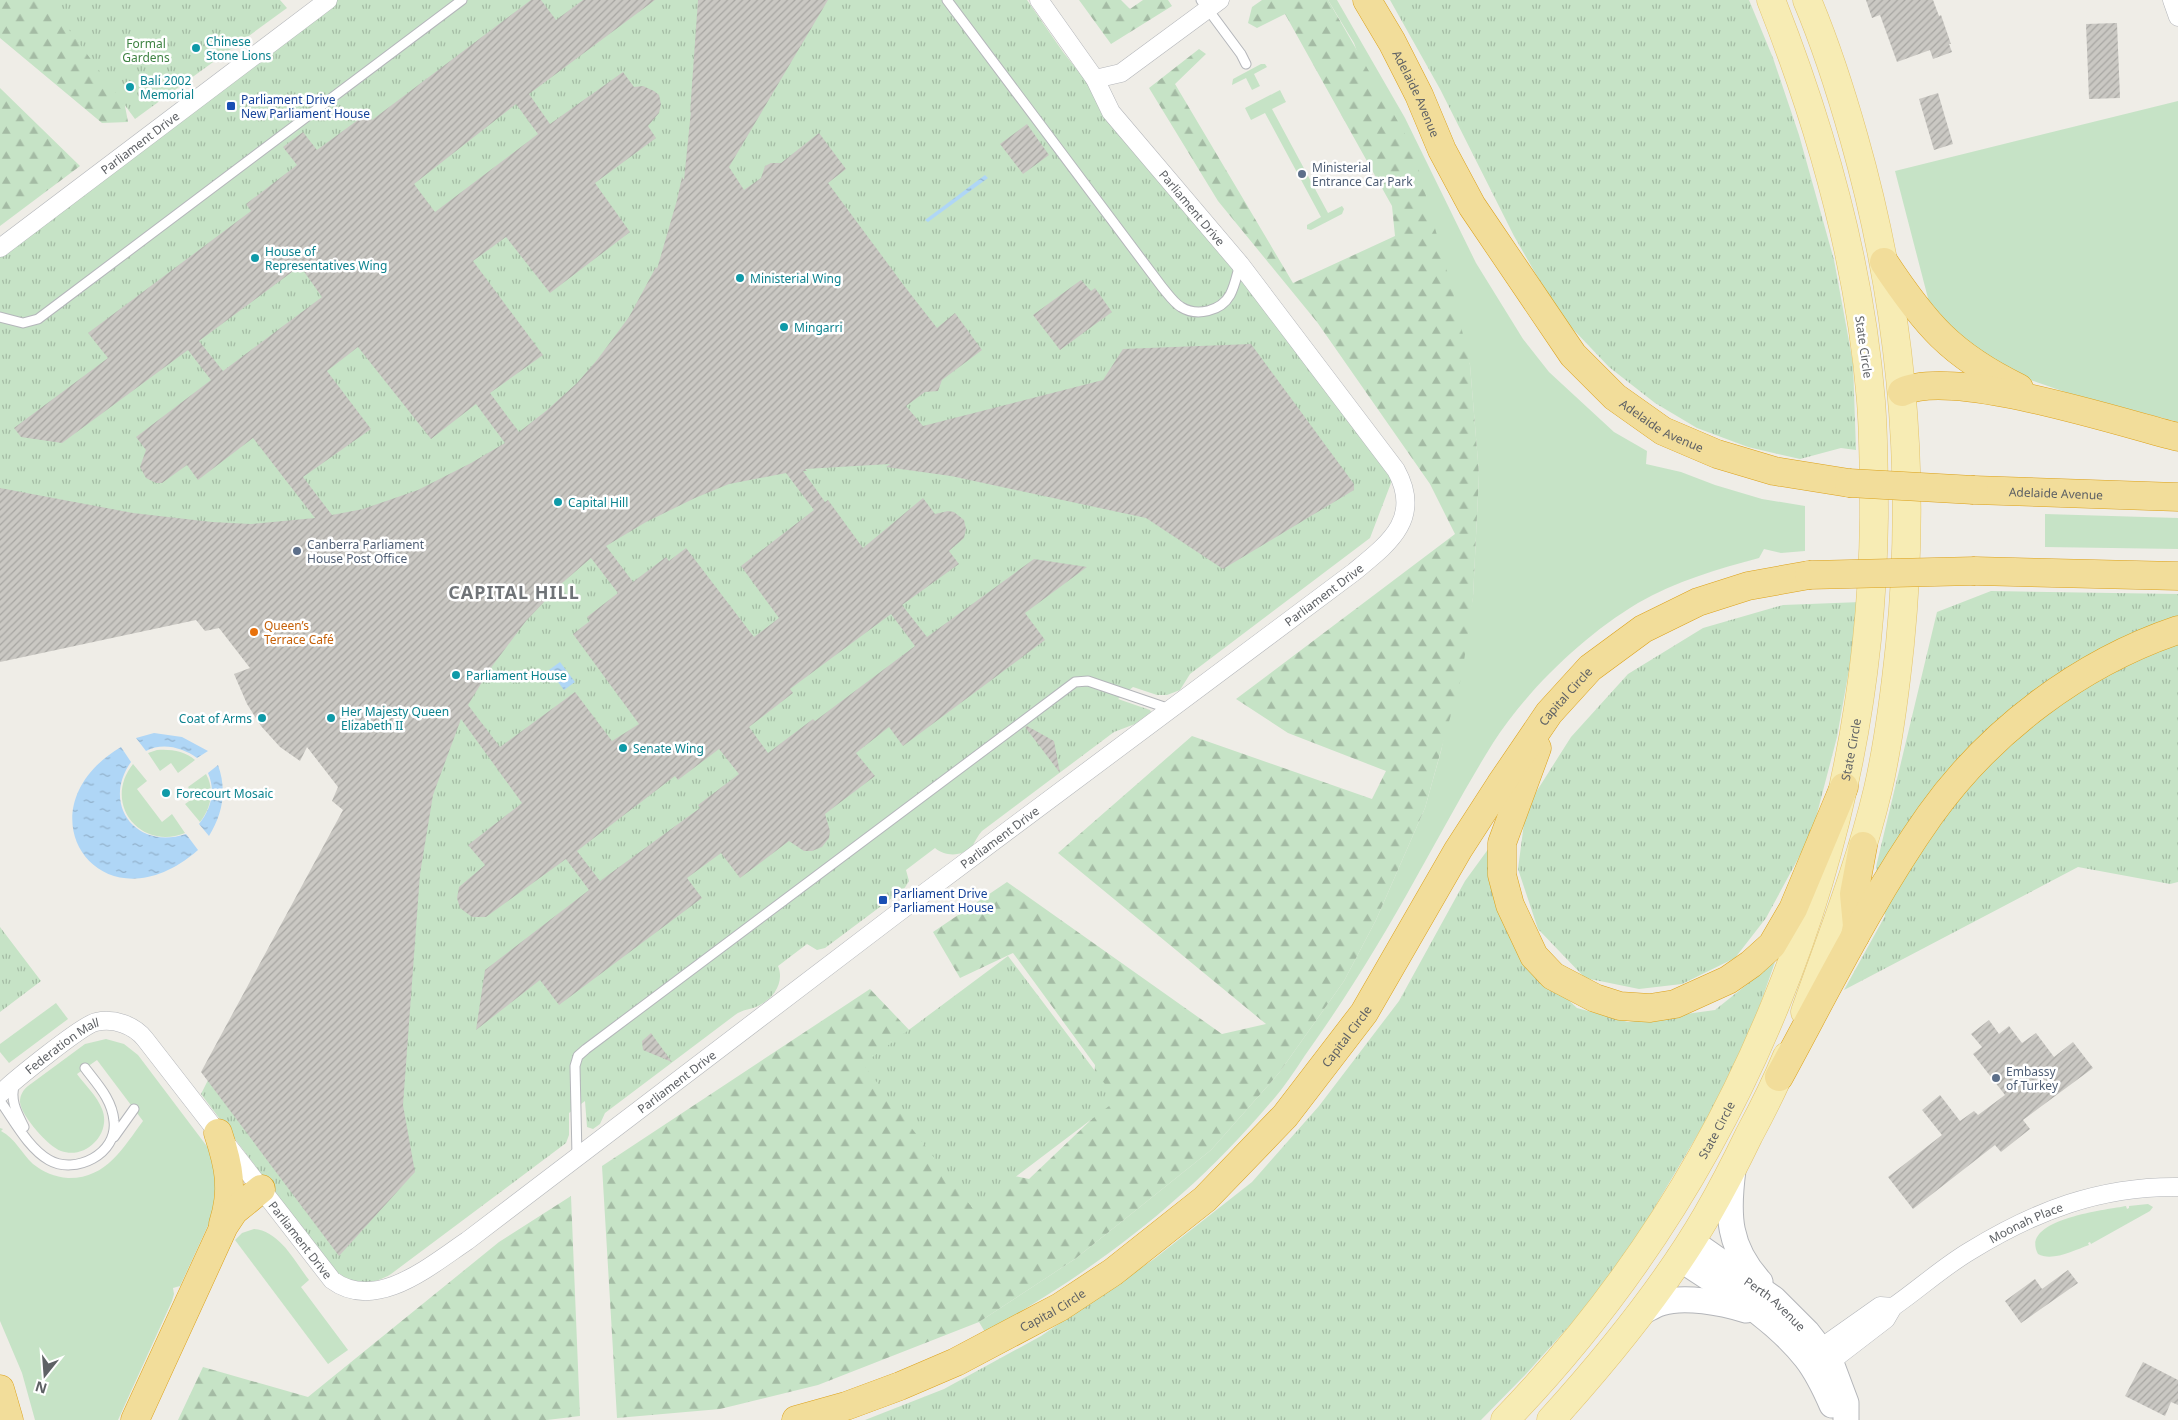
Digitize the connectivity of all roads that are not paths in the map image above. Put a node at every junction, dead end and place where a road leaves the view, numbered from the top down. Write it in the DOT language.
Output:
graph roads {
  1 [pos="328,0"];
  2 [pos="462,0"];
  3 [pos="947,0"];
  4 [pos="1039,0"];
  5 [pos="1367,0"];
  6 [pos="1771,0"];
  7 [pos="1807,0"];
  8 [pos="2172,0"];
  9 [pos="1210,3"];
  10 [pos="2178,17"];
  11 [pos="1246,64"];
  12 [pos="1095,79"];
  13 [pos="0,248"];
  14 [pos="1884,262"];
  15 [pos="1240,264"];
  16 [pos="0,317"];
  17 [pos="1902,392"];
  18 [pos="2046,402"];
  19 [pos="2178,437"];
  20 [pos="1874,448"];
  21 [pos="2178,497"];
  22 [pos="2178,576"];
  23 [pos="2178,630"];
  24 [pos="1171,709"];
  25 [pos="1549,713"];
  26 [pos="1844,787"];
  27 [pos="1863,846"];
  28 [pos="1854,940"];
  29 [pos="115,1022"];
  30 [pos="85,1068"];
  31 [pos="1779,1077"];
  32 [pos="15,1081"];
  33 [pos="0,1094"];
  34 [pos="0,1101"];
  35 [pos="134,1109"];
  36 [pos="218,1133"];
  37 [pos="110,1142"];
  38 [pos="578,1156"];
  39 [pos="46,1158"];
  40 [pos="1734,1166"];
  41 [pos="2178,1187"];
  42 [pos="261,1189"];
  43 [pos="1657,1230"];
  44 [pos="220,1233"];
  45 [pos="1685,1250"];
  46 [pos="1768,1307"];
  47 [pos="1640,1313"];
  48 [pos="1818,1360"];
  49 [pos="0,1389"];
  50 [pos="1845,1418"];
  51 [pos="9,1420"];
  52 [pos="135,1420"];
  53 [pos="796,1420"];
  54 [pos="1505,1420"];
  55 [pos="1551,1420"];
  1 -- 13 [label="street, Parliament Drive"];
  2 -- 16 [label="lane"];
  3 -- 15 [label="lane"];
  4 -- 12 [label="street, Parliament Drive"];
  5 -- 21 [label="highway, Adelaide Avenue, bridge"];
  6 -- 20 [label="main road, State Circle"];
  7 -- 14 [label="main road"];
  8 -- 10 [label="street"];
  9 -- 11 [label="lane"];
  9 -- 12 [label="street"];
  12 -- 15 [label="street, Parliament Drive"];
  14 -- 17 [label="main road"];
  14 -- 18 [label="highway"];
  15 -- 24 [label="street, Parliament Drive"];
  17 -- 18 [label="highway"];
  17 -- 20 [label="main road"];
  17 -- 27 [label="main road"];
  18 -- 19 [label="highway"];
  20 -- 26 [label="main road, State Circle"];
  22 -- 25 [label="highway, Capital Circle, bridge"];
  23 -- 28 [label="highway"];
  24 -- 38 [label="street, Parliament Drive"];
  24 -- 38 [label="lane"];
  25 -- 26 [label="highway"];
  25 -- 53 [label="highway, Capital Circle"];
  26 -- 43 [label="main road, State Circle"];
  27 -- 28 [label="highway"];
  27 -- 31 [label="main road"];
  28 -- 31 [label="highway"];
  29 -- 32 [label="street, Federation Mall"];
  29 -- 36 [label="street, Parliament Drive"];
  30 -- 37 [label="lane"];
  31 -- 40 [label="main road"];
  32 -- 33 [label="street, Federation Mall"];
  32 -- 39 [label="lane"];
  34 -- 39 [label="lane"];
  35 -- 37 [label="lane"];
  36 -- 42 [label="street, Parliament Drive"];
  36 -- 44 [label="highway"];
  37 -- 39 [label="lane"];
  38 -- 42 [label="street, Parliament Drive"];
  40 -- 45 [label="main road"];
  40 -- 46 [label="street"];
  41 -- 48 [label="street, Moonah Place"];
  42 -- 44 [label="highway"];
  43 -- 45 [label="main road, Perth Avenue"];
  43 -- 54 [label="main road, State Circle"];
  44 -- 52 [label="highway"];
  45 -- 46 [label="street, Perth Avenue"];
  45 -- 47 [label="main road"];
  46 -- 47 [label="street"];
  46 -- 48 [label="street, Perth Avenue"];
  47 -- 55 [label="main road"];
  48 -- 50 [label="street, Perth Avenue"];
  49 -- 51 [label="highway"];
}
